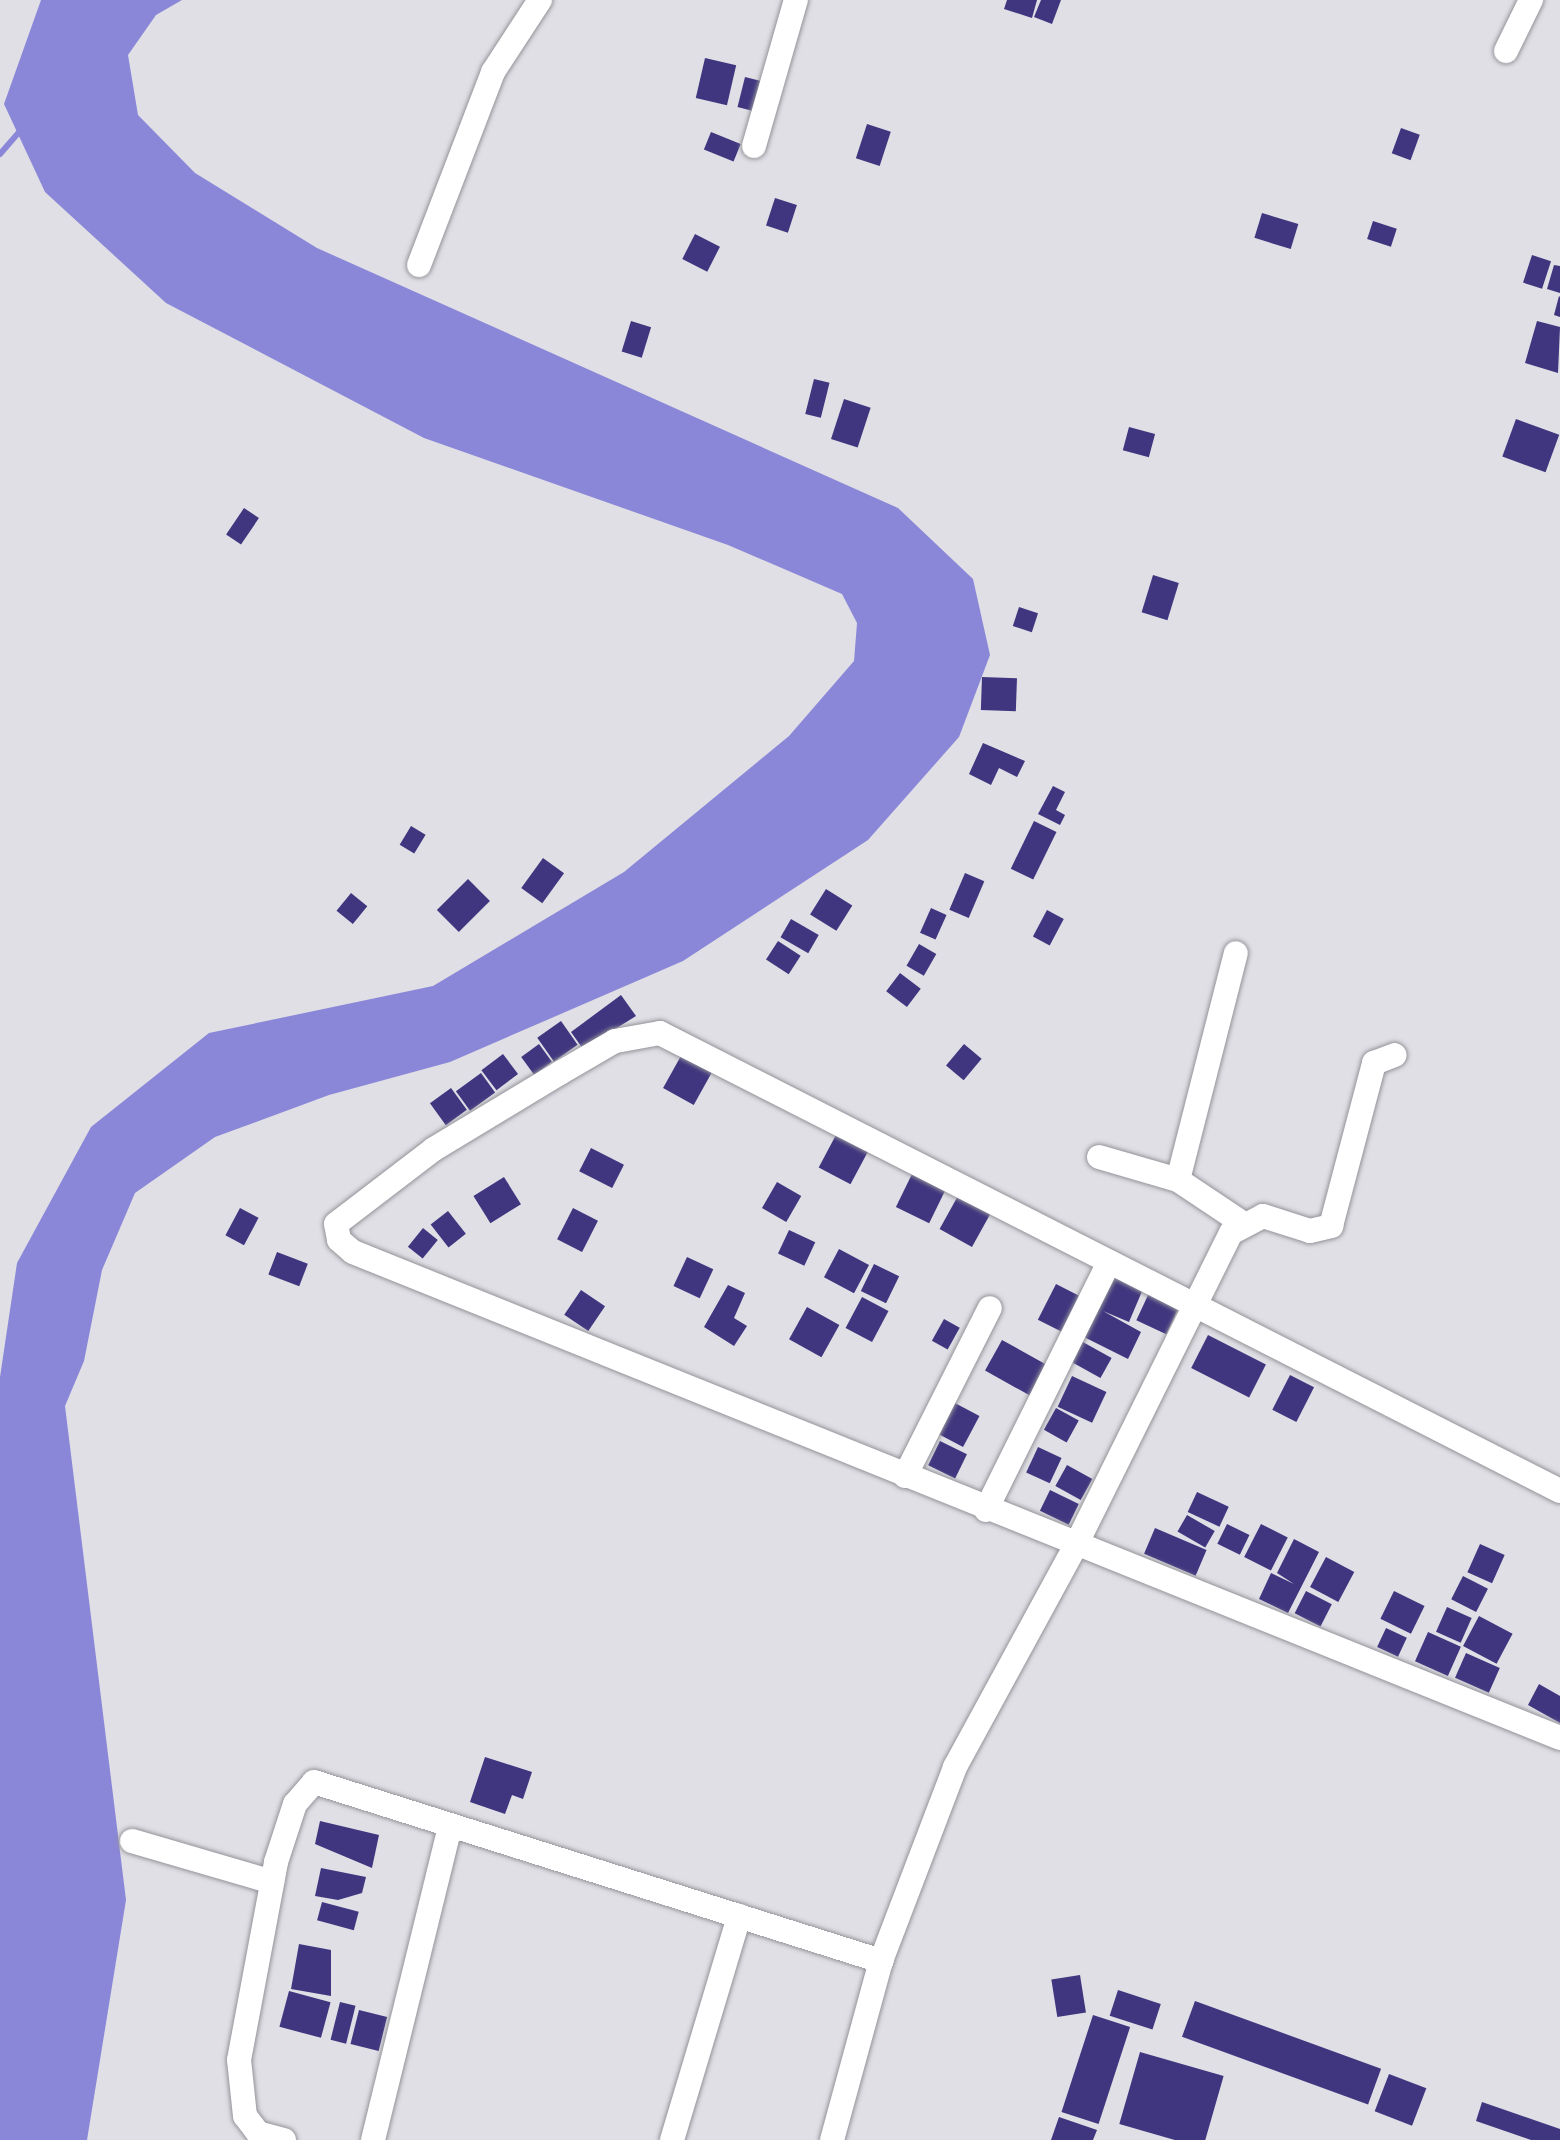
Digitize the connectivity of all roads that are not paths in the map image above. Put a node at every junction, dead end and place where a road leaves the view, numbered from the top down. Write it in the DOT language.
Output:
graph roads {
  1 [pos="540,0"];
  2 [pos="796,0"];
  3 [pos="1531,0"];
  4 [pos="1506,51"];
  5 [pos="754,146"];
  6 [pos="419,265"];
  7 [pos="1236,953"];
  8 [pos="1395,1055"];
  9 [pos="1099,1157"];
  10 [pos="1178,1180"];
  11 [pos="1241,1222"];
  12 [pos="1109,1262"];
  13 [pos="1193,1306"];
  14 [pos="990,1308"];
  15 [pos="905,1476"];
  16 [pos="1560,1491"];
  17 [pos="986,1510"];
  18 [pos="1075,1547"];
  19 [pos="1560,1738"];
  20 [pos="450,1827"];
  21 [pos="132,1841"];
  22 [pos="272,1882"];
  23 [pos="739,1916"];
  24 [pos="881,1961"];
  25 [pos="284,2140"];
  26 [pos="373,2140"];
  27 [pos="672,2140"];
  28 [pos="832,2140"];
  1 -- 6 [label="street"];
  2 -- 5 [label="street"];
  3 -- 4 [label="street"];
  7 -- 10 [label="street"];
  8 -- 11 [label="street"];
  9 -- 10 [label="street"];
  10 -- 11 [label="street"];
  11 -- 13 [label="street"];
  12 -- 13 [label="street"];
  12 -- 15 [label="street"];
  12 -- 17 [label="street"];
  13 -- 16 [label="street"];
  13 -- 18 [label="street"];
  14 -- 15 [label="street"];
  15 -- 17 [label="street"];
  17 -- 18 [label="street"];
  18 -- 19 [label="street"];
  18 -- 24 [label="street"];
  20 -- 22 [label="street"];
  20 -- 23 [label="street"];
  20 -- 26 [label="street"];
  21 -- 22 [label="street"];
  22 -- 25 [label="street"];
  23 -- 24 [label="street"];
  23 -- 27 [label="street"];
  24 -- 28 [label="street"];
}
